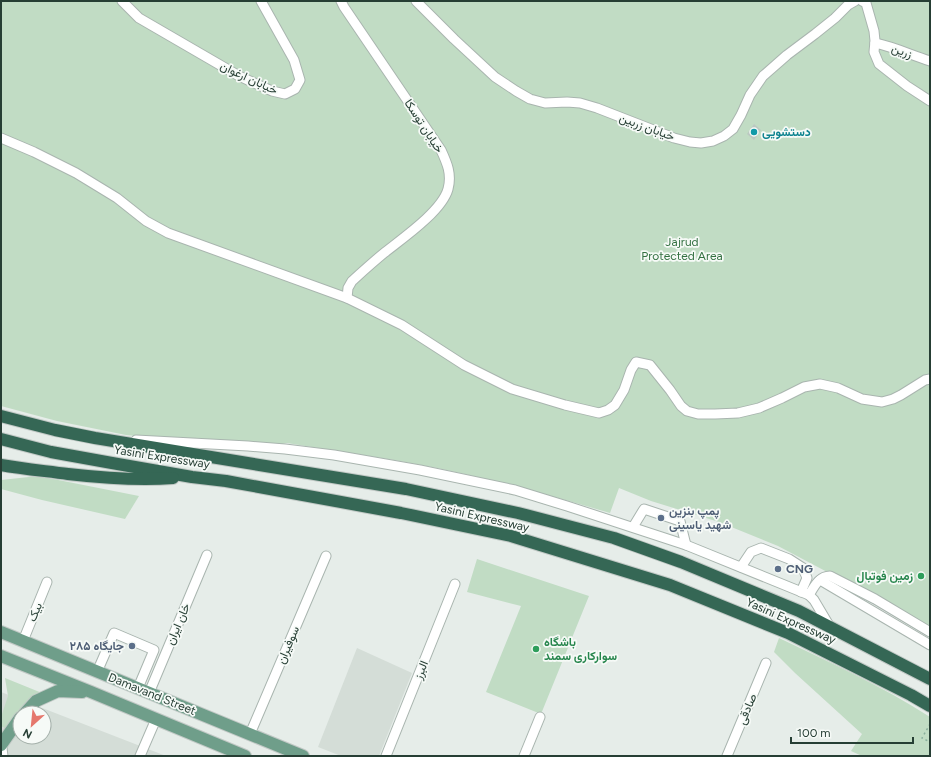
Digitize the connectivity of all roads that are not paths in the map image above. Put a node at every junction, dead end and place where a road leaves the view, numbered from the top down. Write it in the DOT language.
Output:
graph roads {
  1 [pos="122,1"];
  2 [pos="261,1"];
  3 [pos="341,1"];
  4 [pos="416,1"];
  5 [pos="855,1"];
  6 [pos="862,1"];
  7 [pos="874,43"];
  8 [pos="930,61"];
  9 [pos="930,101"];
  10 [pos="1,138"];
  11 [pos="347,298"];
  12 [pos="930,378"];
  13 [pos="1,416"];
  14 [pos="1,438"];
  15 [pos="95,438"];
  16 [pos="5,466"];
  17 [pos="192,477"];
  18 [pos="632,527"];
  19 [pos="686,545"];
  20 [pos="207,555"];
  21 [pos="326,556"];
  22 [pos="741,567"];
  23 [pos="820,580"];
  24 [pos="47,582"];
  25 [pos="455,584"];
  26 [pos="805,594"];
  27 [pos="830,627"];
  28 [pos="1,632"];
  29 [pos="930,632"];
  30 [pos="23,641"];
  31 [pos="930,645"];
  32 [pos="1,656"];
  33 [pos="766,663"];
  34 [pos="97,672"];
  35 [pos="930,679"];
  36 [pos="144,691"];
  37 [pos="91,692"];
  38 [pos="32,705"];
  39 [pos="930,708"];
  40 [pos="540,717"];
  41 [pos="156,719"];
  42 [pos="12,728"];
  43 [pos="250,734"];
  44 [pos="1,742"];
  45 [pos="3,756"];
  46 [pos="140,756"];
  47 [pos="245,756"];
  48 [pos="303,756"];
  49 [pos="386,756"];
  50 [pos="524,756"];
  51 [pos="727,756"];
  1 -- 2 [label="street, خیابان ارغوان"];
  3 -- 11 [label="street, خیابان توسکا"];
  4 -- 5 [label="street, خیابان زربین"];
  6 -- 7 [label="street"];
  7 -- 8 [label="street, زرین"];
  7 -- 9 [label="street"];
  10 -- 11 [label="street"];
  11 -- 12 [label="street"];
  13 -- 15 [label="highway, Yasini Expressway"];
  14 -- 17 [label="highway, Yasini Expressway"];
  15 -- 18 [label="street"];
  15 -- 27 [label="highway, Yasini Expressway"];
  16 -- 17 [label="highway"];
  17 -- 39 [label="highway, Yasini Expressway"];
  18 -- 19 [label="street"];
  18 -- 19 [label="street"];
  19 -- 22 [label="street"];
  20 -- 36 [label="street, خان ایران"];
  21 -- 43 [label="street, سوفیران"];
  22 -- 26 [label="street"];
  22 -- 26 [label="street"];
  23 -- 26 [label="street"];
  23 -- 29 [label="street"];
  23 -- 31 [label="street"];
  24 -- 30 [label="street, بیک"];
  25 -- 49 [label="street, البرز"];
  26 -- 27 [label="street"];
  27 -- 35 [label="highway, Yasini Expressway"];
  28 -- 30 [label="main road, Damavand Street"];
  30 -- 34 [label="main road, Damavand Street"];
  32 -- 37 [label="main road, Damavand Street"];
  33 -- 51 [label="street, صادقی"];
  34 -- 36 [label="main road, Damavand Street"];
  34 -- 36 [label="street"];
  36 -- 43 [label="main road, Damavand Street"];
  37 -- 38 [label="main road"];
  37 -- 41 [label="main road, Damavand Street"];
  40 -- 50 [label="street"];
  41 -- 46 [label="street"];
  41 -- 47 [label="main road, Damavand Street"];
  42 -- 44 [label="main road"];
  43 -- 48 [label="main road, Damavand Street"];
  44 -- 45 [label="street"];
}
